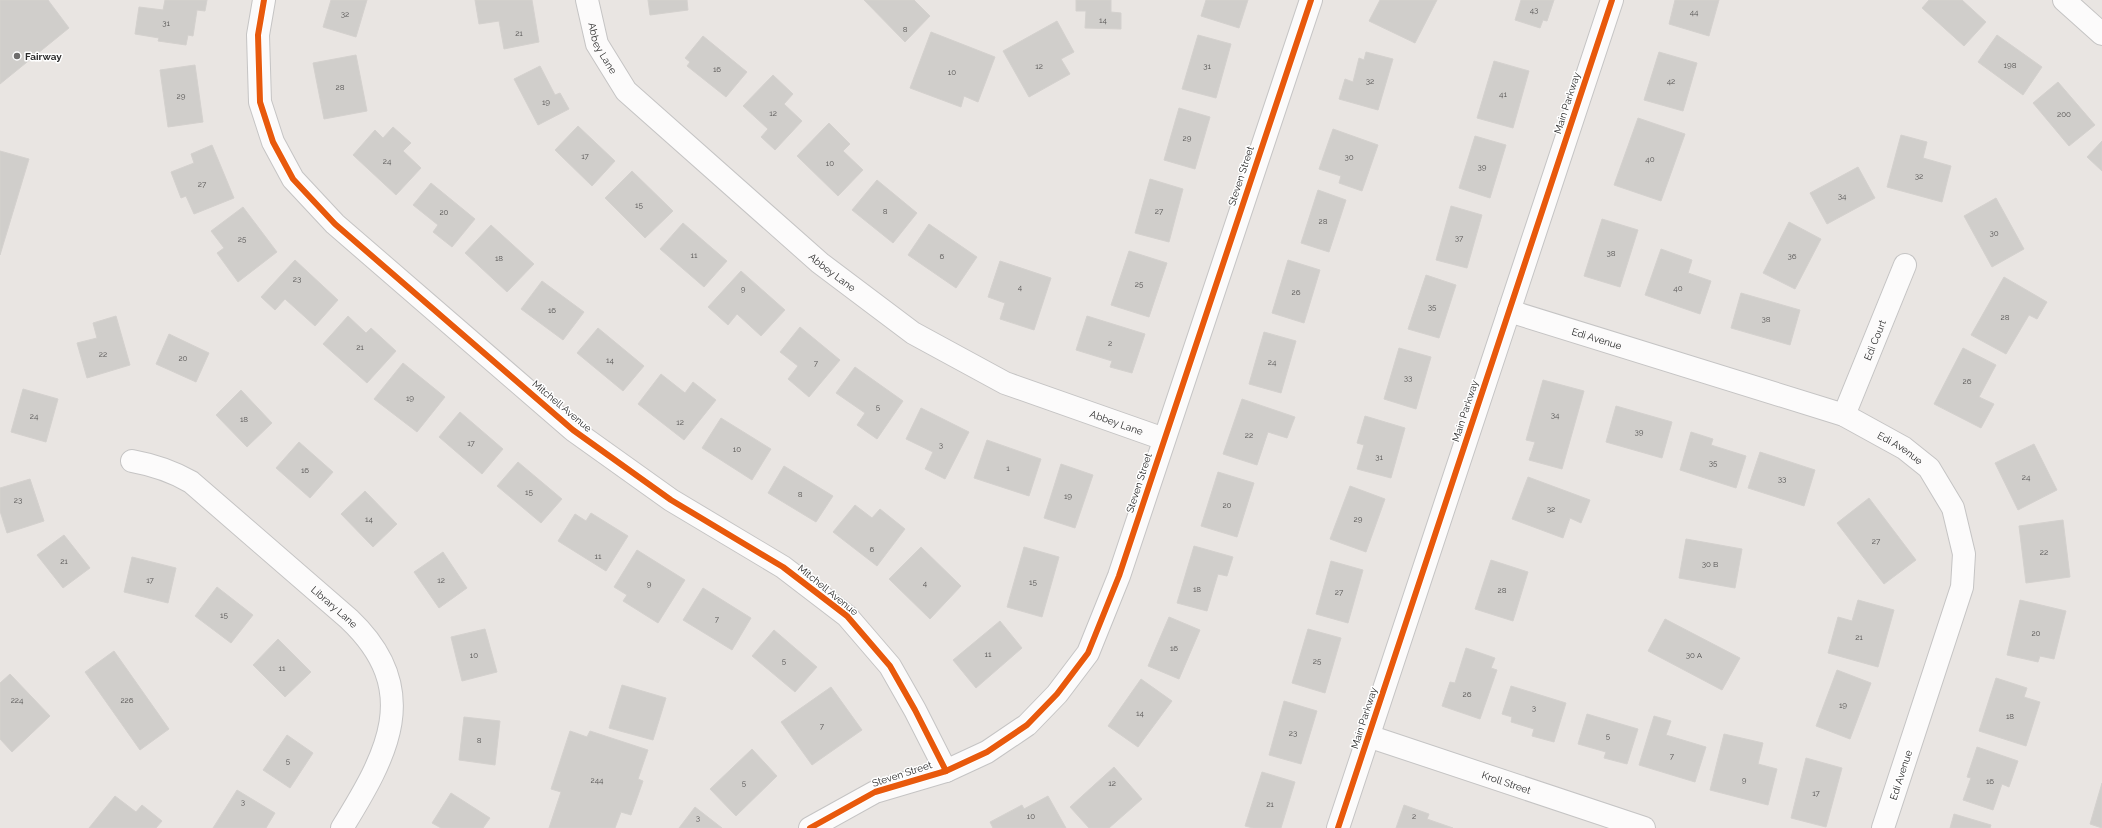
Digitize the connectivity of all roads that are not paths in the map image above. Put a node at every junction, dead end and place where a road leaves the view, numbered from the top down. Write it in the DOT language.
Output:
graph roads {
  1 [pos="264,0"];
  2 [pos="587,0"];
  3 [pos="1311,0"];
  4 [pos="1612,0"];
  5 [pos="2064,0"];
  6 [pos="2102,34"];
  7 [pos="1906,265"];
  8 [pos="1509,311"];
  9 [pos="1844,415"];
  10 [pos="1164,439"];
  11 [pos="132,461"];
  12 [pos="1368,736"];
  13 [pos="946,771"];
  14 [pos="342,828"];
  15 [pos="810,828"];
  16 [pos="1338,828"];
  17 [pos="1644,828"];
  18 [pos="1884,828"];
  1 -- 13 [label="street, Mitchell Avenue"];
  2 -- 10 [label="street, Abbey Lane"];
  3 -- 10 [label="street, Steven Street"];
  4 -- 8 [label="street, Main Parkway"];
  5 -- 6 [label="street"];
  7 -- 9 [label="street, Edi Court"];
  8 -- 9 [label="street, Edi Avenue"];
  8 -- 12 [label="street, Main Parkway"];
  9 -- 18 [label="street, Edi Avenue"];
  10 -- 13 [label="street, Steven Street"];
  11 -- 14 [label="street, Library Lane"];
  12 -- 16 [label="street, Main Parkway"];
  12 -- 17 [label="street, Kroll Street"];
  13 -- 15 [label="street, Steven Street"];
}
